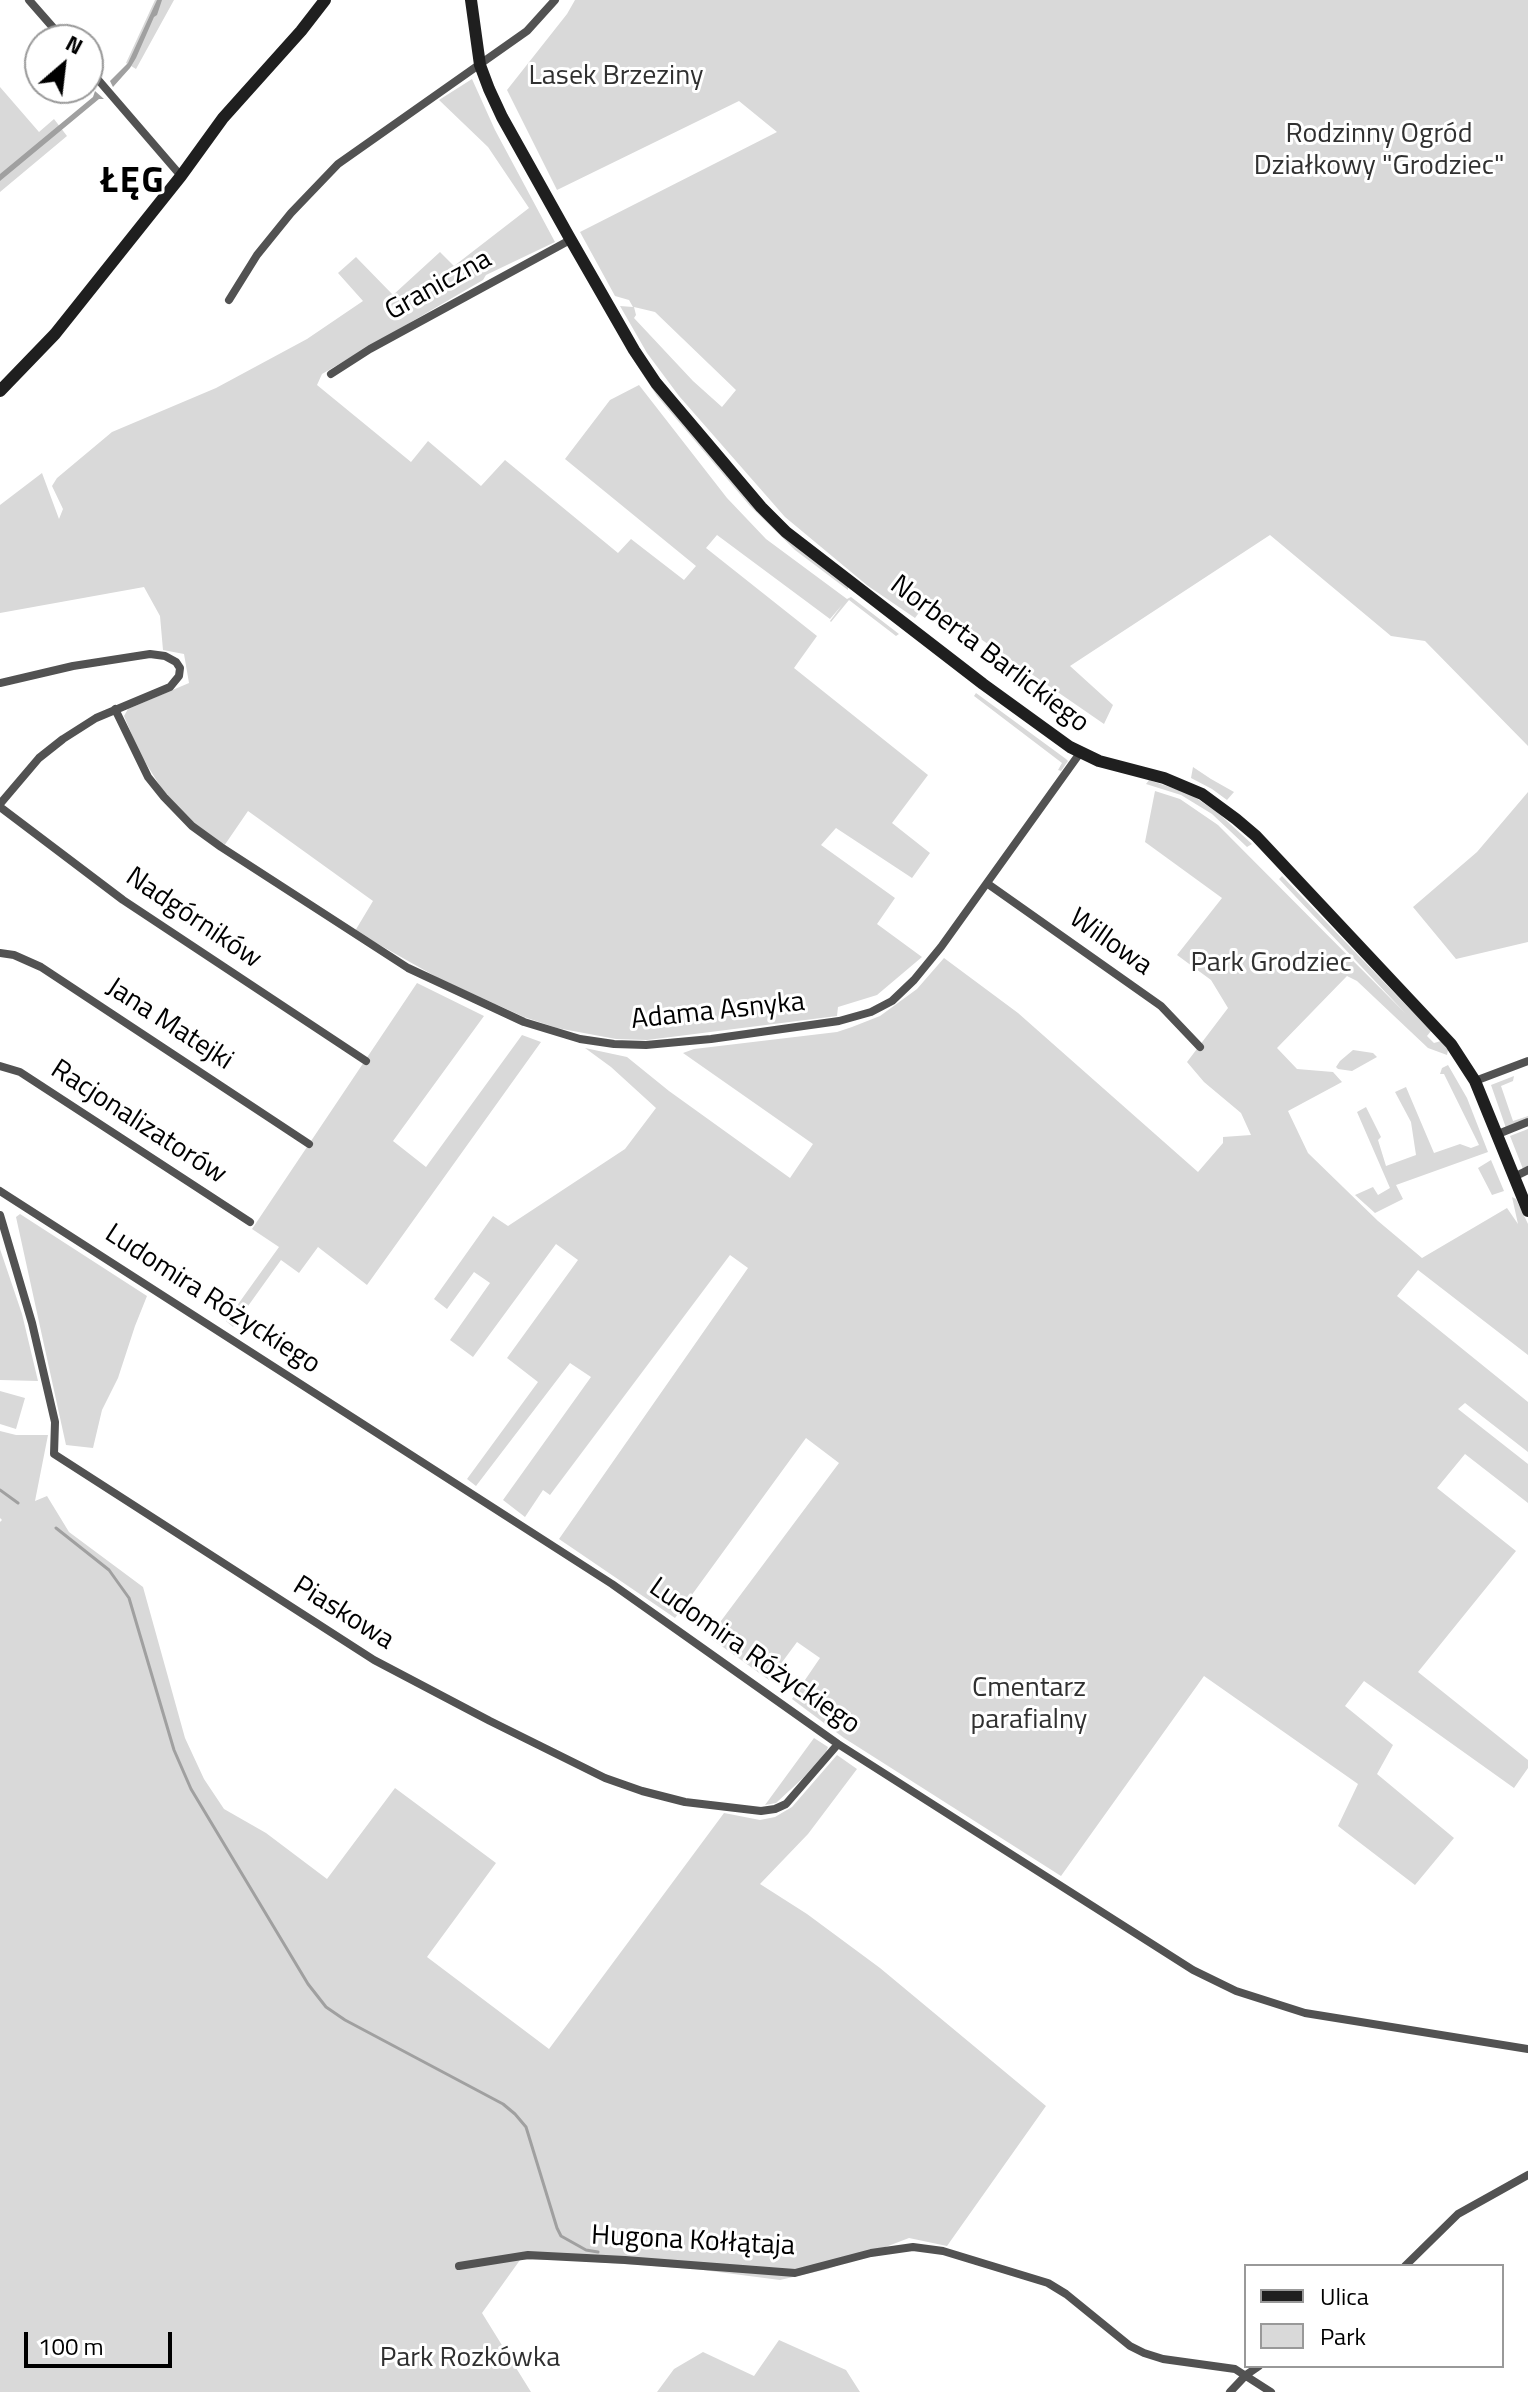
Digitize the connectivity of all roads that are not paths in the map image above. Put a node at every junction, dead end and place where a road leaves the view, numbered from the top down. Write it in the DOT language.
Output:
graph roads {
  1 [pos="29,0"];
  2 [pos="325,0"];
  3 [pos="471,0"];
  4 [pos="555,0"];
  5 [pos="50,24"];
  6 [pos="480,65"];
  7 [pos="104,87"];
  8 [pos="181,176"];
  9 [pos="570,240"];
  10 [pos="229,300"];
  11 [pos="331,374"];
  12 [pos="0,391"];
  13 [pos="0,683"];
  14 [pos="115,709"];
  15 [pos="1080,753"];
  16 [pos="0,806"];
  17 [pos="988,884"];
  18 [pos="0,953"];
  19 [pos="1200,1047"];
  20 [pos="366,1061"];
  21 [pos="1528,1061"];
  22 [pos="0,1066"];
  23 [pos="1475,1081"];
  24 [pos="1528,1122"];
  25 [pos="1498,1134"];
  26 [pos="309,1144"];
  27 [pos="1528,1170"];
  28 [pos="1514,1177"];
  29 [pos="2,1196"];
  30 [pos="1528,1211"];
  31 [pos="0,1215"];
  32 [pos="250,1222"];
  33 [pos="838,1744"];
  34 [pos="1528,2049"];
  35 [pos="1528,2175"];
  36 [pos="1407,2264"];
  37 [pos="459,2266"];
  38 [pos="1256,2368"];
  39 [pos="1246,2375"];
  40 [pos="1230,2392"];
  41 [pos="1271,2392"];
  1 -- 5 [label="street"];
  2 -- 8 [label="street"];
  3 -- 6 [label="street, Norberta Barlickiego"];
  4 -- 6 [label="street"];
  6 -- 9 [label="street, Norberta Barlickiego"];
  6 -- 10 [label="street"];
  7 -- 8 [label="street"];
  8 -- 12 [label="street"];
  9 -- 11 [label="street, Graniczna"];
  9 -- 15 [label="street, Norberta Barlickiego"];
  13 -- 14 [label="street"];
  14 -- 16 [label="street"];
  14 -- 17 [label="street, Adama Asnyka"];
  15 -- 17 [label="street, Adama Asnyka"];
  15 -- 23 [label="street, Norberta Barlickiego"];
  16 -- 20 [label="street, Nadgórników"];
  17 -- 19 [label="street, Willowa"];
  18 -- 26 [label="street, Jana Matejki"];
  21 -- 23 [label="street"];
  22 -- 32 [label="street, Racjonalizatorów"];
  23 -- 25 [label="street, Norberta Barlickiego"];
  24 -- 25 [label="street"];
  25 -- 28 [label="street, Norberta Barlickiego"];
  27 -- 28 [label="street"];
  28 -- 30 [label="street, Norberta Barlickiego"];
  29 -- 33 [label="street, Ludomira Różyckiego"];
  31 -- 33 [label="street, Piaskowa"];
  33 -- 34 [label="street, Ludomira Różyckiego"];
  35 -- 36 [label="street"];
  37 -- 39 [label="street, Hugona Kołłątaja"];
  38 -- 39 [label="street"];
  39 -- 40 [label="street"];
  39 -- 41 [label="street, Hugona Kołłątaja"];
}
